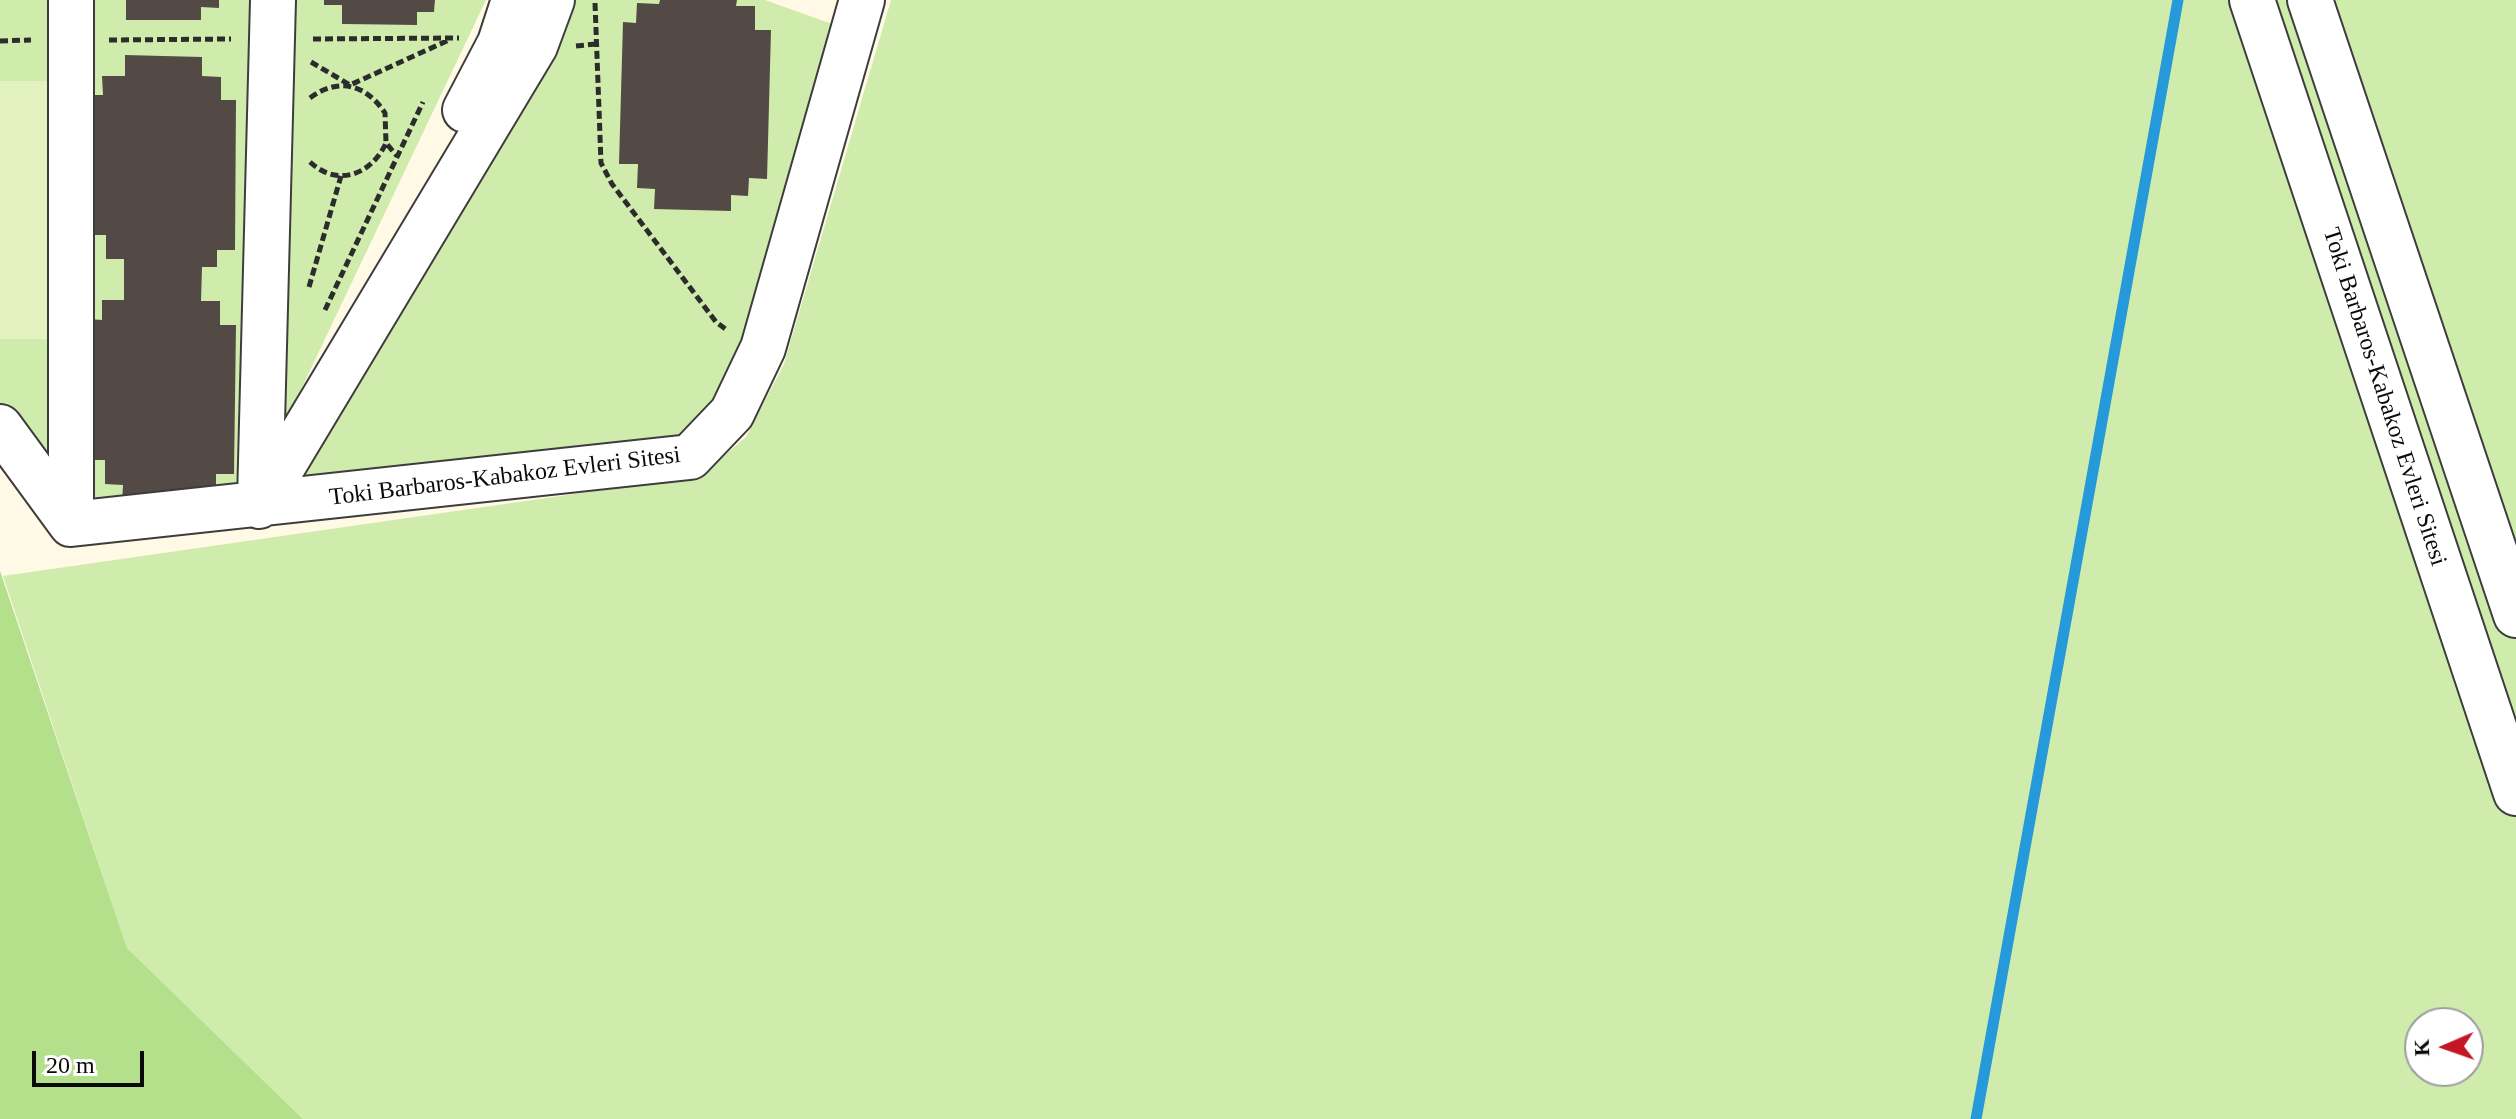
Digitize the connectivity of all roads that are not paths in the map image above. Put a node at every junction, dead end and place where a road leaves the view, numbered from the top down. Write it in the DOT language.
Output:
graph roads {
  1 [pos="514,0"];
  2 [pos="552,0"];
  3 [pos="862,0"];
  4 [pos="2252,0"];
  5 [pos="2310,0"];
  6 [pos="71,20"];
  7 [pos="272,20"];
  8 [pos="0,427"];
  9 [pos="259,506"];
  10 [pos="71,524"];
  11 [pos="2516,615"];
  12 [pos="2516,793"];
  1 -- 9 [label="lane"];
  2 -- 9 [label="lane"];
  3 -- 9 [label="lane, Toki Barbaros-Kabakoz Evleri Sitesi"];
  4 -- 12 [label="lane, Toki Barbaros-Kabakoz Evleri Sitesi"];
  5 -- 11 [label="lane"];
  6 -- 10 [label="lane"];
  7 -- 9 [label="lane"];
  8 -- 10 [label="lane"];
  9 -- 10 [label="lane, Toki Barbaros-Kabakoz Evleri Sitesi"];
}
